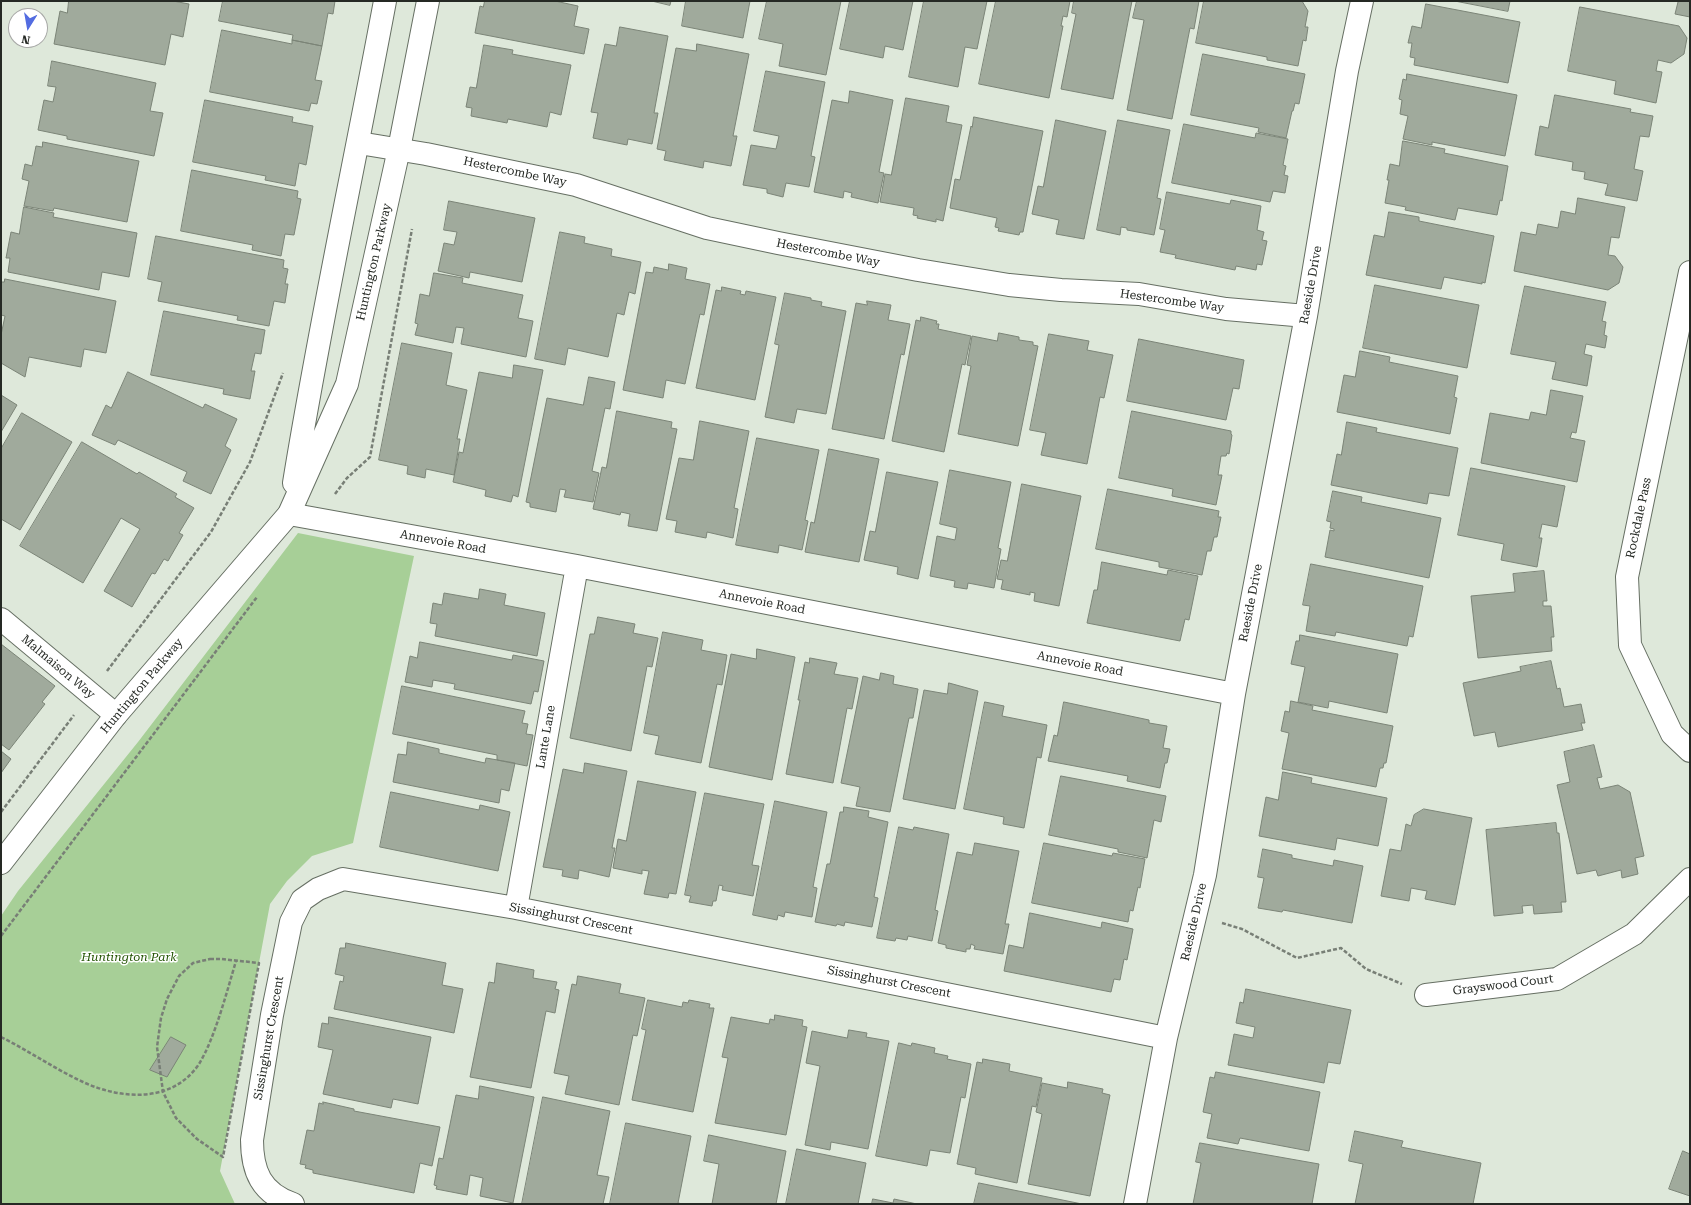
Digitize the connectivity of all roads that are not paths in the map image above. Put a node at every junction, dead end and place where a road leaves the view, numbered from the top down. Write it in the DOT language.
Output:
graph roads {
  1 [pos="385,1"];
  2 [pos="428,1"];
  3 [pos="1362,1"];
  4 [pos="359,143"];
  5 [pos="399,149"];
  6 [pos="1690,272"];
  7 [pos="1306,316"];
  8 [pos="289,514"];
  9 [pos="576,566"];
  10 [pos="1,619"];
  11 [pos="1234,694"];
  12 [pos="116,715"];
  13 [pos="1690,750"];
  14 [pos="1,863"];
  15 [pos="1690,879"];
  16 [pos="516,908"];
  17 [pos="1426,995"];
  18 [pos="1166,1038"];
  19 [pos="293,1204"];
  20 [pos="1135,1204"];
  1 -- 4 [label="street"];
  2 -- 5 [label="street, Huntington Parkway"];
  3 -- 7 [label="street, Raeside Drive"];
  4 -- 5 [label="street, Hestercombe Way"];
  4 -- 8 [label="street"];
  5 -- 7 [label="street, Hestercombe Way"];
  5 -- 8 [label="street, Huntington Parkway"];
  6 -- 13 [label="street, Rockdale Pass"];
  7 -- 11 [label="street, Raeside Drive"];
  8 -- 9 [label="street, Annevoie Road"];
  8 -- 12 [label="street, Huntington Parkway"];
  9 -- 11 [label="street, Annevoie Road"];
  9 -- 16 [label="street, Lante Lane"];
  10 -- 12 [label="street, Malmaison Way"];
  11 -- 18 [label="street, Raeside Drive"];
  12 -- 14 [label="street, Huntington Parkway"];
  15 -- 17 [label="street, Grayswood Court"];
  16 -- 18 [label="street, Sissinghurst Crescent"];
  16 -- 19 [label="street, Sissinghurst Crescent"];
  18 -- 20 [label="street, Raeside Drive"];
}
